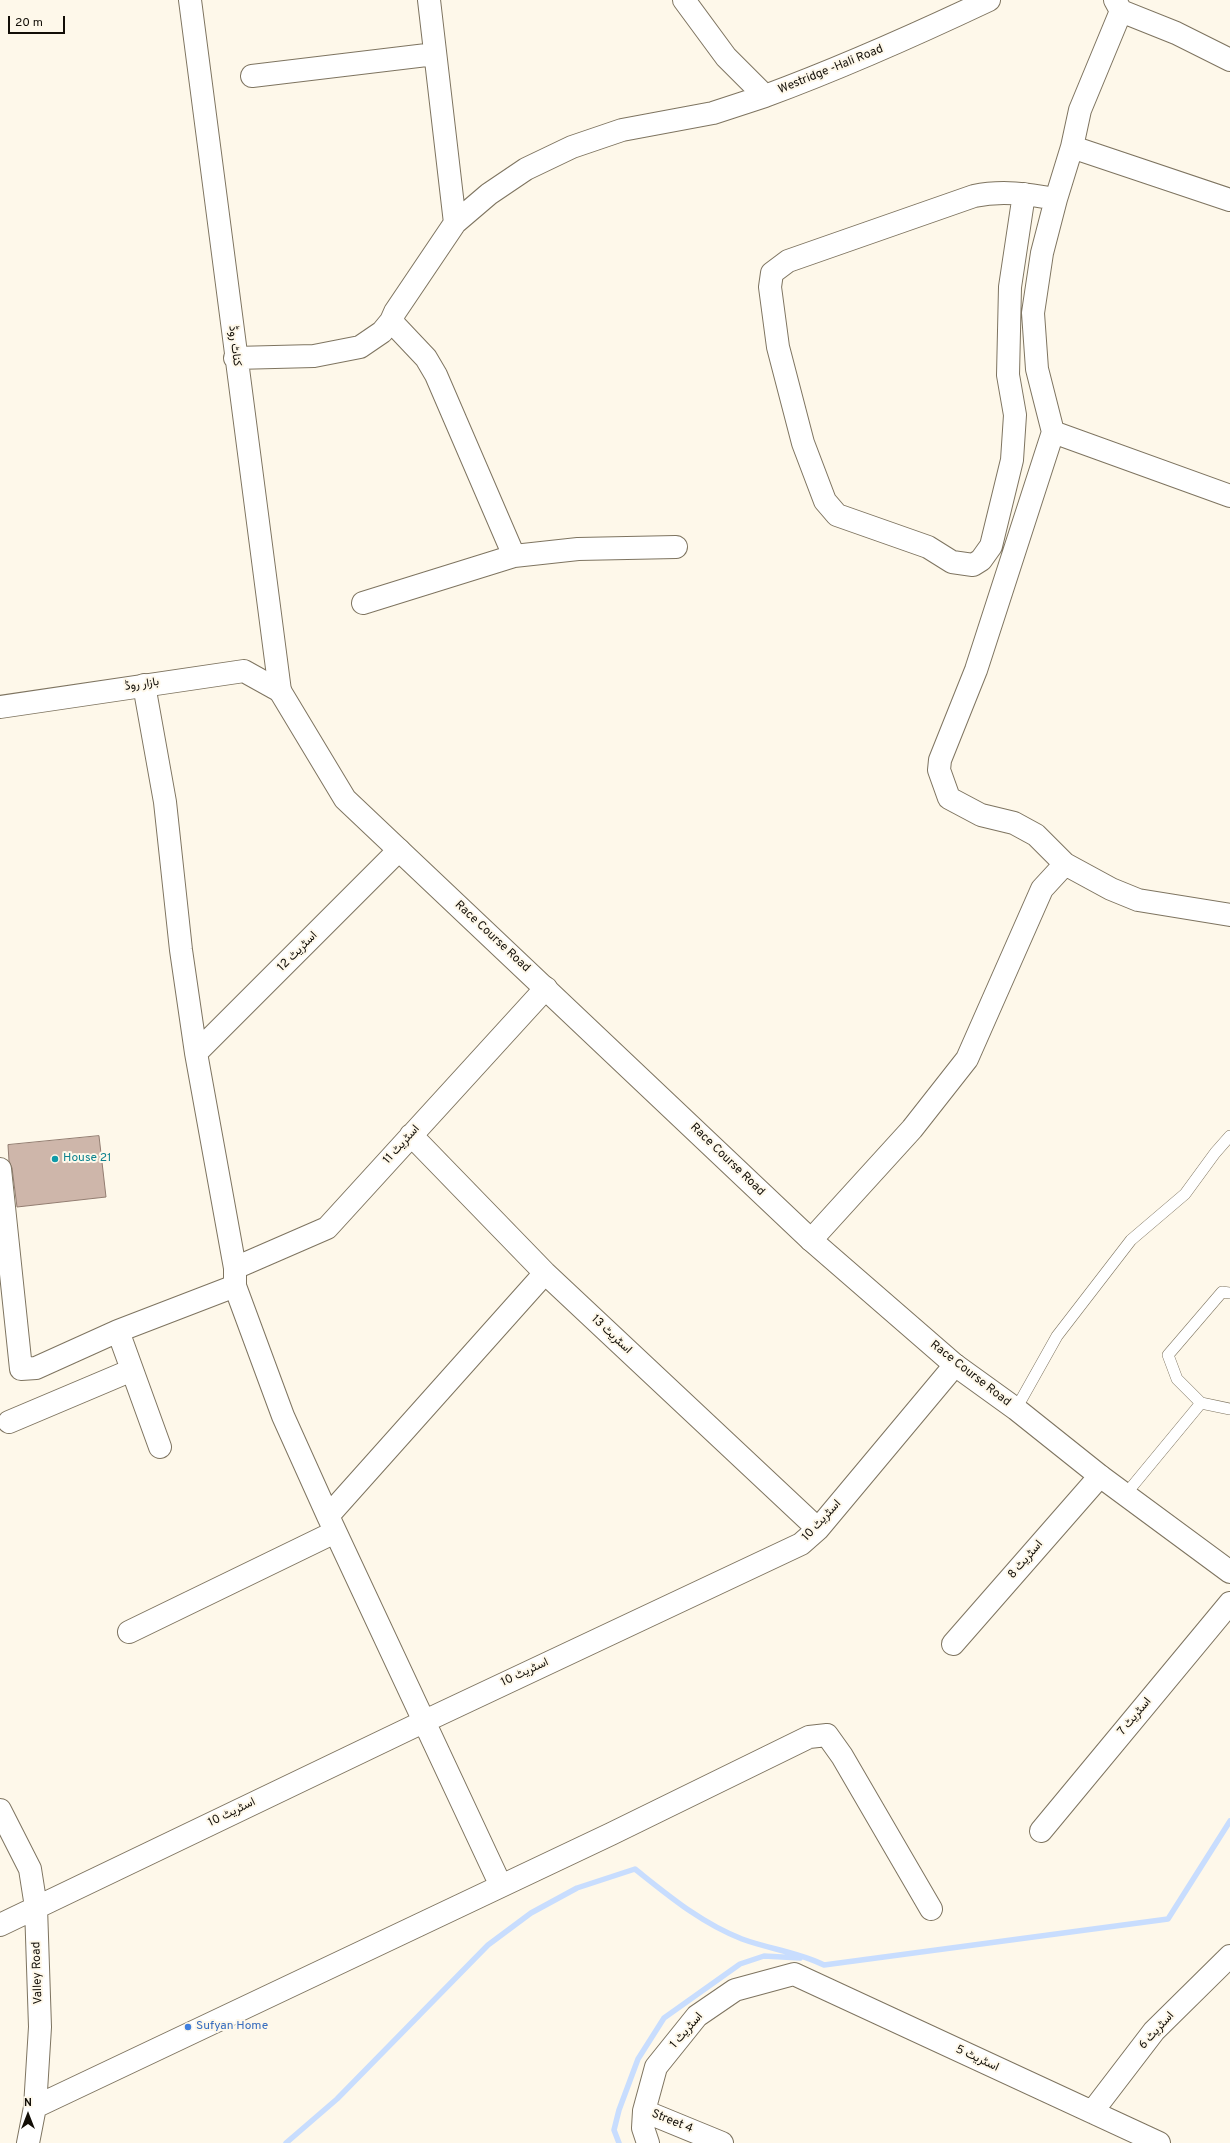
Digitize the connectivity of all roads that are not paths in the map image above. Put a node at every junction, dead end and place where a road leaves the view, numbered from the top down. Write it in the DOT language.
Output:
graph roads {
  1 [pos="190,0"];
  2 [pos="429,0"];
  3 [pos="684,0"];
  4 [pos="989,0"];
  5 [pos="1118,6"];
  6 [pos="435,54"];
  7 [pos="1230,60"];
  8 [pos="252,76"];
  9 [pos="765,96"];
  10 [pos="1072,147"];
  11 [pos="1024,194"];
  12 [pos="1056,199"];
  13 [pos="1230,200"];
  14 [pos="455,223"];
  15 [pos="391,321"];
  16 [pos="235,358"];
  17 [pos="1053,432"];
  18 [pos="1230,496"];
  19 [pos="676,547"];
  20 [pos="514,556"];
  21 [pos="363,603"];
  22 [pos="144,685"];
  23 [pos="280,691"];
  24 [pos="0,707"];
  25 [pos="399,850"];
  26 [pos="1065,864"];
  27 [pos="1230,915"];
  28 [pos="546,988"];
  29 [pos="196,1054"];
  30 [pos="411,1136"];
  31 [pos="1230,1136"];
  32 [pos="0,1169"];
  33 [pos="811,1240"];
  34 [pos="545,1273"];
  35 [pos="235,1277"];
  36 [pos="1230,1293"];
  37 [pos="118,1331"];
  38 [pos="955,1365"];
  39 [pos="132,1370"];
  40 [pos="1201,1403"];
  41 [pos="1016,1409"];
  42 [pos="1230,1409"];
  43 [pos="9,1422"];
  44 [pos="160,1447"];
  45 [pos="1100,1476"];
  46 [pos="1125,1495"];
  47 [pos="331,1524"];
  48 [pos="818,1529"];
  49 [pos="1230,1572"];
  50 [pos="1230,1603"];
  51 [pos="129,1632"];
  52 [pos="953,1644"];
  53 [pos="423,1722"];
  54 [pos="0,1810"];
  55 [pos="1041,1831"];
  56 [pos="501,1886"];
  57 [pos="36,1907"];
  58 [pos="931,1909"];
  59 [pos="0,1925"];
  60 [pos="1230,1956"];
  61 [pos="794,1974"];
  62 [pos="35,2107"];
  63 [pos="644,2111"];
  64 [pos="1092,2112"];
  65 [pos="28,2143"];
  66 [pos="648,2143"];
  67 [pos="722,2143"];
  68 [pos="1159,2143"];
  1 -- 16 [label="street, کناٹ روڈ"];
  2 -- 6 [label="street"];
  3 -- 9 [label="street, Westridge -Hali Road"];
  4 -- 9 [label="street, Westridge -Hali Road"];
  5 -- 7 [label="street"];
  5 -- 10 [label="street"];
  6 -- 8 [label="street"];
  6 -- 14 [label="street"];
  9 -- 14 [label="street"];
  10 -- 12 [label="street"];
  10 -- 13 [label="street"];
  11 -- 11 [label="street"];
  11 -- 12 [label="street"];
  12 -- 17 [label="street"];
  14 -- 15 [label="street"];
  15 -- 16 [label="street"];
  15 -- 20 [label="street"];
  16 -- 23 [label="street, کناٹ روڈ"];
  17 -- 18 [label="street"];
  17 -- 26 [label="street"];
  19 -- 20 [label="street"];
  20 -- 21 [label="street"];
  22 -- 23 [label="street, بازار روڈ"];
  22 -- 24 [label="street, بازار روڈ"];
  22 -- 29 [label="street"];
  23 -- 25 [label="street, Race Course Road"];
  25 -- 28 [label="street, Race Course Road"];
  25 -- 29 [label="street, اسٹریٹ 12"];
  26 -- 27 [label="street"];
  26 -- 33 [label="street"];
  28 -- 30 [label="street, اسٹریٹ 11"];
  28 -- 33 [label="street, Race Course Road"];
  29 -- 35 [label="street"];
  30 -- 34 [label="street, اسٹریٹ 13"];
  30 -- 35 [label="street, اسٹریٹ 11"];
  31 -- 41 [label="lane"];
  32 -- 37 [label="street, اسٹریٹ 11"];
  33 -- 38 [label="street, Race Course Road"];
  34 -- 47 [label="street"];
  34 -- 48 [label="street, اسٹریٹ 13"];
  35 -- 37 [label="street, اسٹریٹ 11"];
  35 -- 47 [label="street"];
  36 -- 40 [label="lane"];
  37 -- 39 [label="street"];
  38 -- 41 [label="street, Race Course Road"];
  38 -- 48 [label="street, اسٹریٹ 10"];
  39 -- 43 [label="street"];
  39 -- 44 [label="street"];
  40 -- 42 [label="lane"];
  40 -- 46 [label="lane"];
  41 -- 45 [label="street, Race Course Road"];
  45 -- 46 [label="street, Race Course Road"];
  45 -- 52 [label="street, اسٹریٹ 8"];
  46 -- 49 [label="street, Race Course Road"];
  47 -- 51 [label="street"];
  47 -- 53 [label="street"];
  48 -- 53 [label="street, اسٹریٹ 10"];
  50 -- 55 [label="street, اسٹریٹ 7"];
  53 -- 56 [label="street"];
  53 -- 57 [label="street, اسٹریٹ 10"];
  54 -- 57 [label="street, Valley Road"];
  56 -- 58 [label="street"];
  56 -- 62 [label="street"];
  57 -- 59 [label="street, اسٹریٹ 10"];
  57 -- 62 [label="street, Valley Road"];
  60 -- 64 [label="street, اسٹریٹ 6"];
  61 -- 63 [label="street, اسٹریٹ 1"];
  61 -- 64 [label="street, اسٹریٹ 5"];
  62 -- 65 [label="street, Valley Road"];
  63 -- 66 [label="street, اسٹریٹ 1"];
  63 -- 67 [label="street, Street 4"];
  64 -- 68 [label="street, اسٹریٹ 5"];
}
